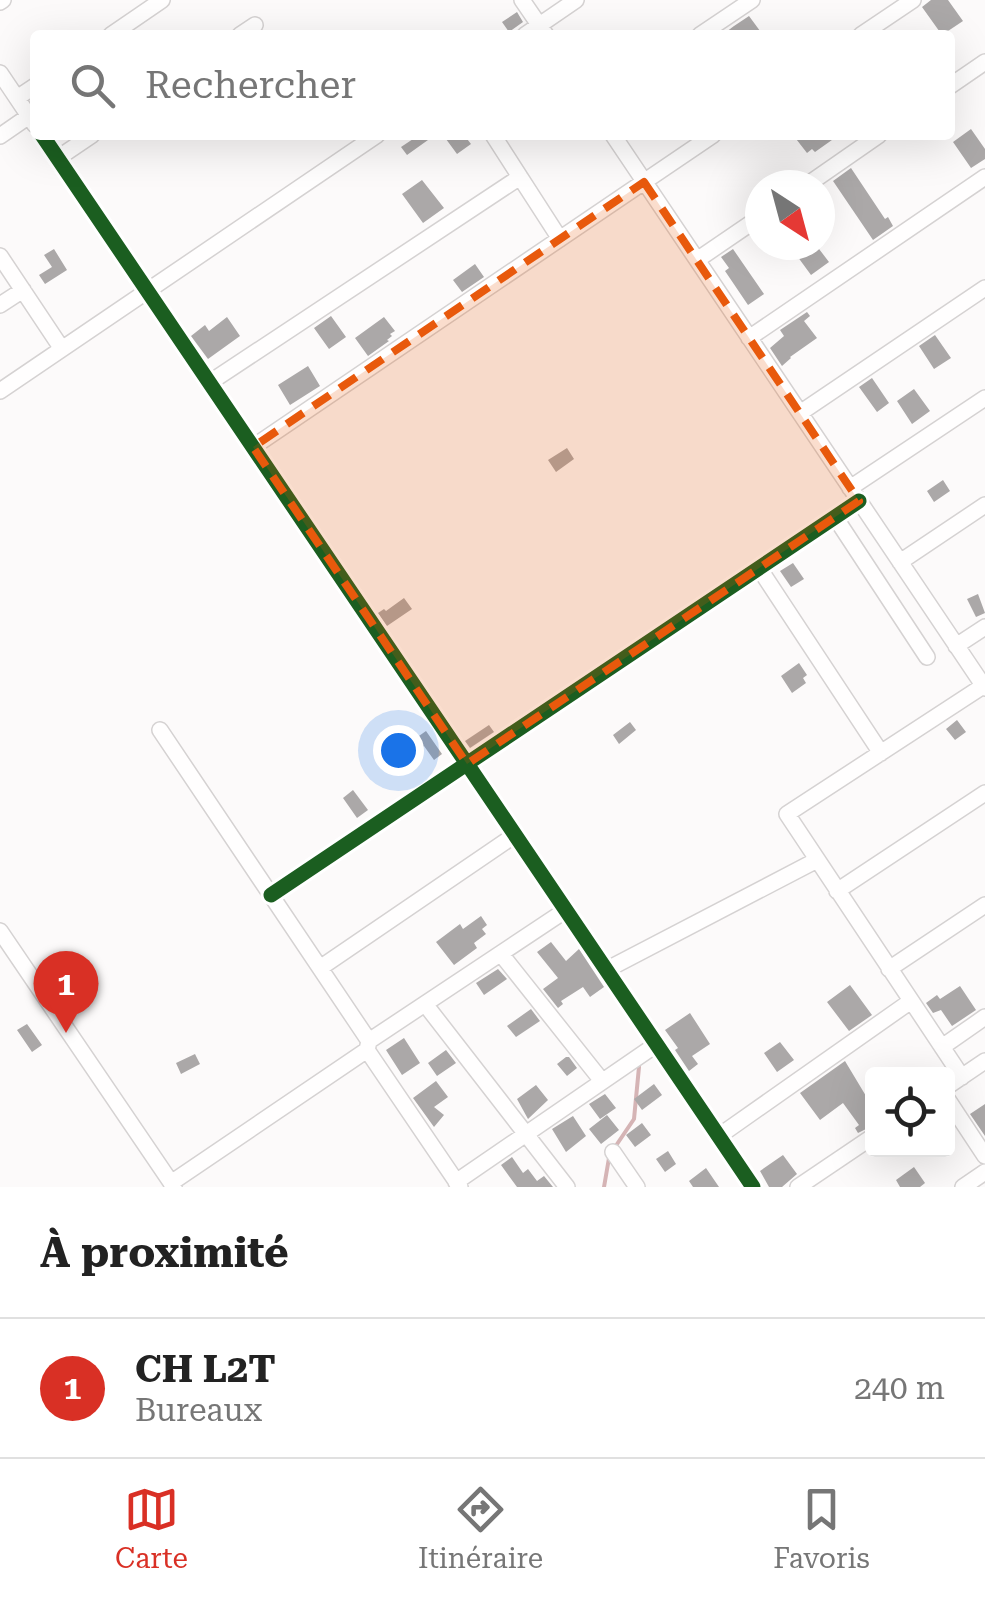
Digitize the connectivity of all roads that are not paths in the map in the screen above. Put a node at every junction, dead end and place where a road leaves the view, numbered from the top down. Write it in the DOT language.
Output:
graph roads {
  1 [pos="162,0"];
  2 [pos="522,0"];
  3 [pos="576,0"];
  4 [pos="752,0"];
  5 [pos="912,0"];
  6 [pos="255,25"];
  7 [pos="118,30"];
  8 [pos="248,30"];
  9 [pos="542,30"];
  10 [pos="707,30"];
  11 [pos="868,30"];
  12 [pos="985,62"];
  13 [pos="0,73"];
  14 [pos="955,83"];
  15 [pos="30,89"];
  16 [pos="17,98"];
  17 [pos="30,117"];
  18 [pos="30,121"];
  19 [pos="0,136"];
  20 [pos="45,140"];
  21 [pos="85,140"];
  22 [pos="371,140"];
  23 [pos="496,140"];
  24 [pos="616,140"];
  25 [pos="706,140"];
  26 [pos="872,140"];
  27 [pos="58,158"];
  28 [pos="829,170"];
  29 [pos="520,177"];
  30 [pos="985,177"];
  31 [pos="644,182"];
  32 [pos="745,227"];
  33 [pos="560,238"];
  34 [pos="0,256"];
  35 [pos="697,260"];
  36 [pos="985,288"];
  37 [pos="23,290"];
  38 [pos="148,291"];
  39 [pos="0,305"];
  40 [pos="749,338"];
  41 [pos="62,349"];
  42 [pos="210,383"];
  43 [pos="0,391"];
  44 [pos="985,398"];
  45 [pos="800,413"];
  46 [pos="252,447"];
  47 [pos="854,494"];
  48 [pos="985,504"];
  49 [pos="836,517"];
  50 [pos="900,562"];
  51 [pos="759,568"];
  52 [pos="985,626"];
  53 [pos="956,646"];
  54 [pos="927,657"];
  55 [pos="984,687"];
  56 [pos="160,730"];
  57 [pos="881,752"];
  58 [pos="467,764"];
  59 [pos="985,793"];
  60 [pos="515,835"];
  61 [pos="818,860"];
  62 [pos="838,890"];
  63 [pos="271,896"];
  64 [pos="985,905"];
  65 [pos="566,910"];
  66 [pos="0,931"];
  67 [pos="501,954"];
  68 [pos="320,968"];
  69 [pos="890,968"];
  70 [pos="606,970"];
  71 [pos="911,1001"];
  72 [pos="426,1004"];
  73 [pos="985,1017"];
  74 [pos="656,1044"];
  75 [pos="368,1046"];
  76 [pos="942,1047"];
  77 [pos="985,1061"];
  78 [pos="949,1067"];
  79 [pos="602,1081"];
  80 [pos="955,1081"];
  81 [pos="955,1111"];
  82 [pos="526,1134"];
  83 [pos="718,1136"];
  84 [pos="865,1142"];
  85 [pos="613,1152"];
  86 [pos="985,1156"];
  87 [pos="985,1172"];
  88 [pos="458,1184"];
  89 [pos="173,1186"];
  90 [pos="567,1187"];
  91 [pos="637,1187"];
  92 [pos="753,1187"];
  93 [pos="798,1187"];
  94 [pos="964,1187"];
  1 -- 7 [label="street"];
  2 -- 9 [label="street"];
  3 -- 9 [label="street"];
  4 -- 10 [label="street"];
  5 -- 11 [label="street"];
  6 -- 8 [label="street"];
  12 -- 14 [label="street"];
  13 -- 16 [label="street"];
  15 -- 16 [label="street"];
  16 -- 17 [label="street"];
  18 -- 19 [label="street"];
  20 -- 27 [label="street"];
  21 -- 27 [label="street"];
  22 -- 38 [label="street"];
  23 -- 29 [label="street"];
  24 -- 31 [label="street"];
  25 -- 31 [label="street"];
  26 -- 28 [label="street"];
  27 -- 38 [label="street"];
  29 -- 33 [label="street"];
  29 -- 42 [label="street"];
  30 -- 40 [label="street"];
  31 -- 33 [label="street"];
  31 -- 35 [label="street"];
  32 -- 35 [label="street"];
  33 -- 46 [label="street"];
  34 -- 37 [label="street"];
  35 -- 40 [label="street"];
  36 -- 45 [label="street"];
  37 -- 39 [label="street"];
  37 -- 41 [label="street"];
  38 -- 41 [label="street"];
  38 -- 42 [label="street"];
  40 -- 45 [label="street"];
  41 -- 43 [label="street"];
  42 -- 46 [label="street"];
  44 -- 47 [label="street"];
  45 -- 47 [label="street"];
  46 -- 58 [label="street"];
  47 -- 49 [label="street"];
  47 -- 50 [label="street"];
  48 -- 50 [label="street"];
  49 -- 51 [label="street"];
  49 -- 54 [label="street"];
  50 -- 53 [label="street"];
  51 -- 57 [label="street"];
  51 -- 58 [label="street"];
  52 -- 53 [label="street"];
  53 -- 55 [label="street"];
  55 -- 57 [label="street"];
  56 -- 63 [label="street"];
  57 -- 61 [label="street"];
  58 -- 60 [label="street"];
  58 -- 63 [label="street"];
  59 -- 62 [label="street"];
  60 -- 65 [label="street"];
  60 -- 68 [label="street"];
  61 -- 62 [label="street"];
  61 -- 70 [label="street"];
  62 -- 69 [label="street"];
  63 -- 68 [label="street"];
  64 -- 69 [label="street"];
  65 -- 67 [label="street"];
  65 -- 70 [label="street"];
  66 -- 89 [label="street"];
  67 -- 72 [label="street"];
  67 -- 79 [label="street"];
  68 -- 75 [label="street"];
  69 -- 71 [label="street"];
  70 -- 74 [label="street"];
  71 -- 76 [label="street"];
  71 -- 83 [label="street"];
  72 -- 75 [label="street"];
  72 -- 82 [label="street"];
  73 -- 76 [label="street"];
  74 -- 79 [label="street"];
  74 -- 83 [label="street"];
  75 -- 88 [label="street"];
  75 -- 89 [label="street"];
  76 -- 78 [label="street"];
  77 -- 80 [label="street"];
  79 -- 82 [label="street"];
  81 -- 86 [label="street"];
  82 -- 88 [label="street"];
  82 -- 90 [label="street"];
  83 -- 92 [label="street"];
  84 -- 93 [label="street"];
  85 -- 91 [label="street"];
  87 -- 94 [label="street"];
}
